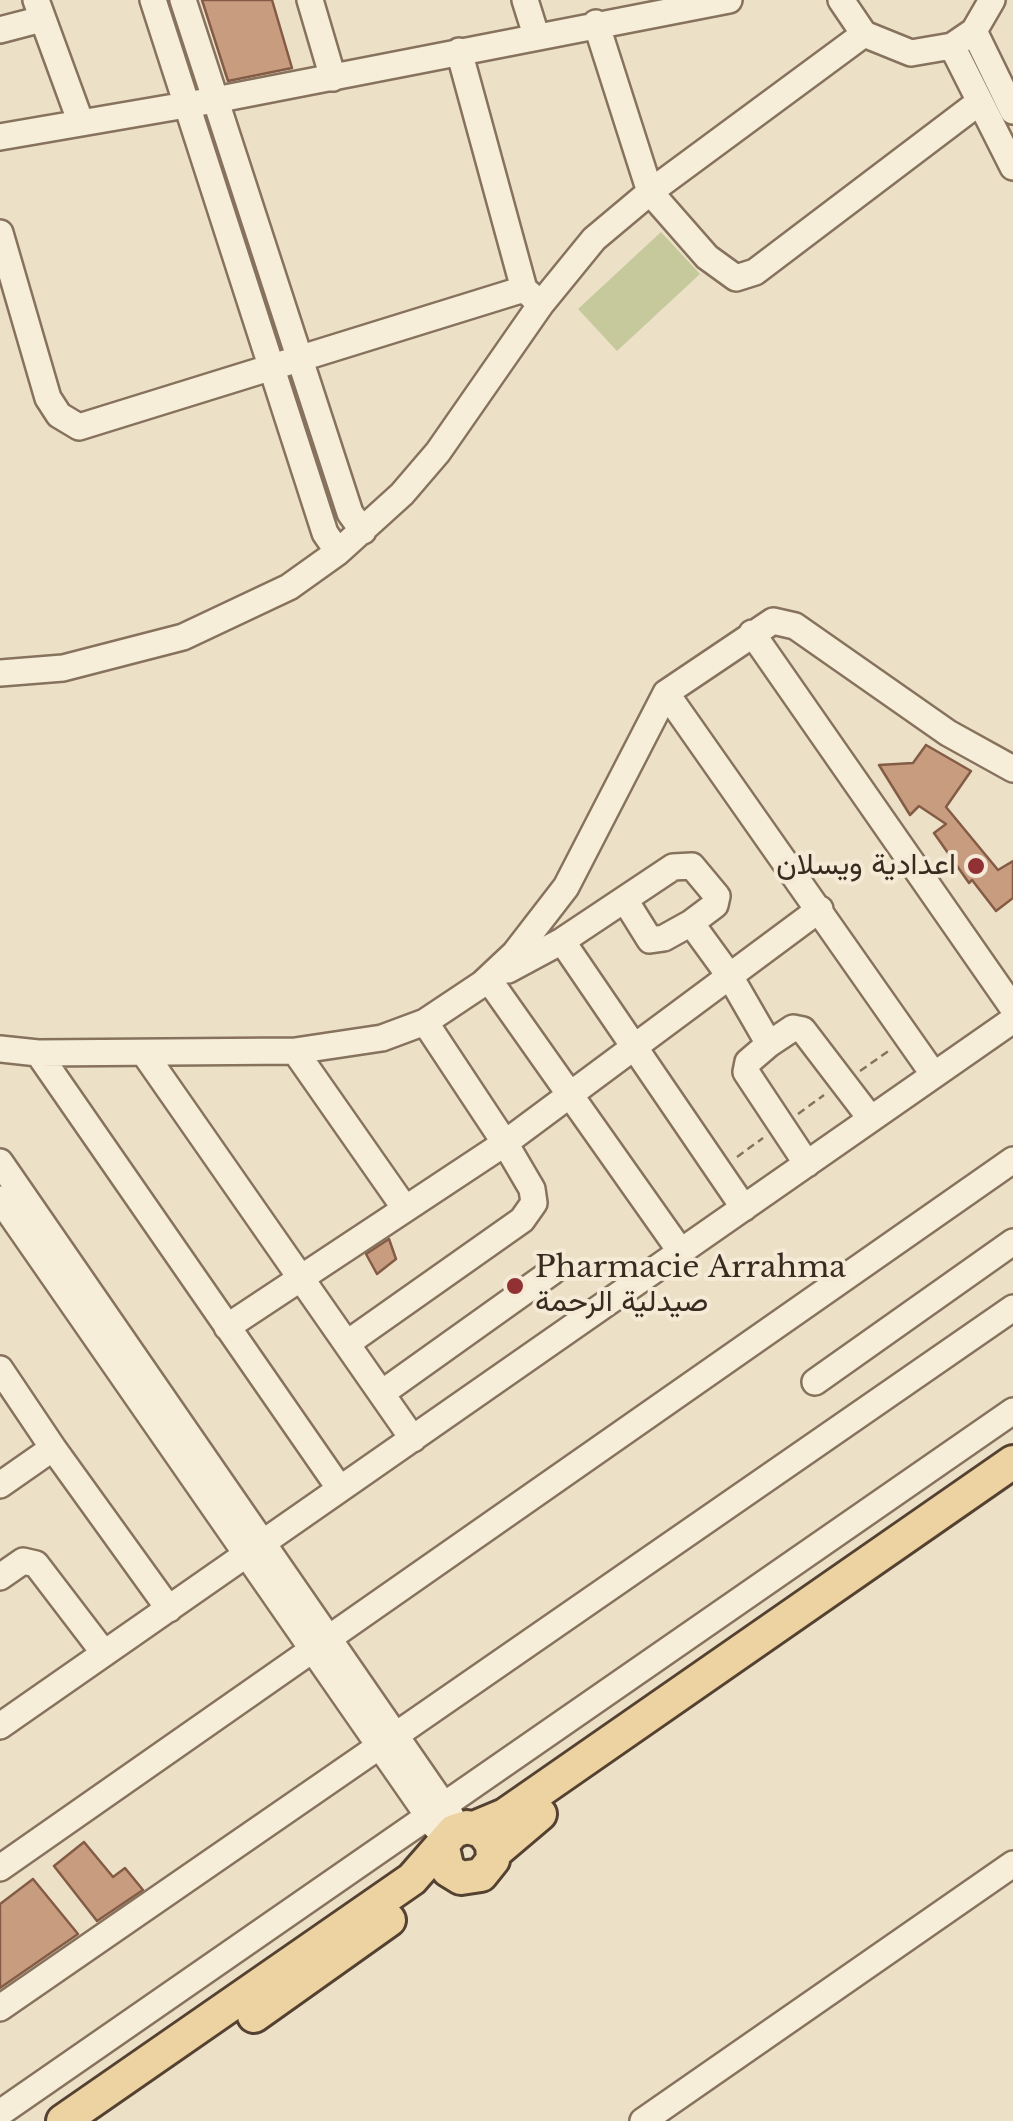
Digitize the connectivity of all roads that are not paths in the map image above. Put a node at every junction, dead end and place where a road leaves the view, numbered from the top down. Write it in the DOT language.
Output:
graph roads {
  1 [pos="153,0"];
  2 [pos="183,0"];
  3 [pos="310,0"];
  4 [pos="526,0"];
  5 [pos="729,0"];
  6 [pos="842,0"];
  7 [pos="992,0"];
  8 [pos="39,10"];
  9 [pos="596,23"];
  10 [pos="0,30"];
  11 [pos="974,31"];
  12 [pos="864,34"];
  13 [pos="536,35"];
  14 [pos="952,46"];
  15 [pos="459,51"];
  16 [pos="333,78"];
  17 [pos="216,100"];
  18 [pos="978,102"];
  19 [pos="187,106"];
  20 [pos="1013,110"];
  21 [pos="82,123"];
  22 [pos="0,137"];
  23 [pos="1013,167"];
  24 [pos="650,192"];
  25 [pos="0,233"];
  26 [pos="532,296"];
  27 [pos="300,360"];
  28 [pos="272,368"];
  29 [pos="364,531"];
  30 [pos="338,552"];
  31 [pos="752,632"];
  32 [pos="0,673"];
  33 [pos="666,693"];
  34 [pos="1013,769"];
  35 [pos="625,900"];
  36 [pos="820,909"];
  37 [pos="691,923"];
  38 [pos="562,941"];
  39 [pos="731,978"];
  40 [pos="486,982"];
  41 [pos="1013,1008"];
  42 [pos="1013,1020"];
  43 [pos="425,1022"];
  44 [pos="769,1044"];
  45 [pos="637,1046"];
  46 [pos="0,1049"];
  47 [pos="296,1051"];
  48 [pos="144,1053"];
  49 [pos="38,1054"];
  50 [pos="934,1075"];
  51 [pos="573,1094"];
  52 [pos="871,1119"];
  53 [pos="505,1142"];
  54 [pos="1013,1160"];
  55 [pos="0,1163"];
  56 [pos="807,1164"];
  57 [pos="0,1199"];
  58 [pos="404,1207"];
  59 [pos="744,1208"];
  60 [pos="1013,1242"];
  61 [pos="681,1252"];
  62 [pos="554,1271"];
  63 [pos="302,1274"];
  64 [pos="1013,1308"];
  65 [pos="227,1327"];
  66 [pos="349,1342"];
  67 [pos="3,1379"];
  68 [pos="815,1382"];
  69 [pos="382,1393"];
  70 [pos="1013,1412"];
  71 [pos="413,1438"];
  72 [pos="53,1448"];
  73 [pos="1013,1462"];
  74 [pos="0,1486"];
  75 [pos="1013,1487"];
  76 [pos="340,1489"];
  77 [pos="257,1549"];
  78 [pos="0,1577"];
  79 [pos="169,1609"];
  80 [pos="323,1643"];
  81 [pos="104,1653"];
  82 [pos="0,1726"];
  83 [pos="389,1740"];
  84 [pos="456,1831"];
  85 [pos="1013,1864"];
  86 [pos="0,1868"];
  87 [pos="0,2008"];
  88 [pos="0,2114"];
  89 [pos="63,2121"];
  90 [pos="102,2121"];
  91 [pos="643,2121"];
  1 -- 19 [label="street"];
  2 -- 17 [label="street"];
  3 -- 16 [label="street"];
  4 -- 13 [label="street"];
  5 -- 9 [label="street"];
  6 -- 12 [label="street"];
  7 -- 11 [label="street"];
  8 -- 10 [label="street"];
  8 -- 21 [label="street"];
  9 -- 13 [label="street"];
  9 -- 24 [label="street"];
  11 -- 14 [label="street"];
  11 -- 20 [label="street"];
  12 -- 14 [label="street"];
  12 -- 24 [label="street"];
  13 -- 15 [label="street"];
  14 -- 18 [label="street"];
  15 -- 16 [label="street"];
  15 -- 26 [label="street"];
  16 -- 17 [label="street"];
  17 -- 19 [label="street"];
  17 -- 27 [label="street"];
  18 -- 23 [label="street"];
  18 -- 24 [label="street"];
  19 -- 21 [label="street"];
  19 -- 28 [label="street"];
  21 -- 22 [label="street"];
  24 -- 26 [label="street"];
  25 -- 28 [label="street"];
  26 -- 27 [label="street"];
  26 -- 29 [label="street"];
  27 -- 28 [label="street"];
  27 -- 29 [label="street"];
  28 -- 30 [label="street"];
  29 -- 30 [label="street"];
  30 -- 32 [label="street"];
  31 -- 33 [label="street"];
  31 -- 34 [label="street"];
  31 -- 41 [label="street"];
  33 -- 36 [label="street"];
  33 -- 40 [label="street"];
  35 -- 37 [label="street"];
  35 -- 37 [label="street"];
  35 -- 38 [label="street"];
  36 -- 39 [label="street"];
  36 -- 50 [label="street"];
  37 -- 39 [label="street"];
  38 -- 40 [label="street"];
  38 -- 45 [label="street"];
  39 -- 44 [label="street"];
  39 -- 45 [label="street"];
  40 -- 43 [label="street"];
  40 -- 51 [label="street"];
  42 -- 50 [label="street"];
  43 -- 47 [label="street"];
  43 -- 53 [label="street"];
  44 -- 52 [label="street"];
  44 -- 56 [label="street"];
  45 -- 51 [label="street"];
  45 -- 59 [label="street"];
  46 -- 49 [label="street"];
  47 -- 48 [label="street"];
  47 -- 58 [label="street"];
  48 -- 49 [label="street"];
  48 -- 63 [label="street"];
  49 -- 65 [label="street"];
  50 -- 52 [label="street"];
  51 -- 53 [label="street"];
  51 -- 61 [label="street"];
  52 -- 56 [label="street"];
  53 -- 58 [label="street"];
  53 -- 66 [label="street"];
  54 -- 80 [label="street"];
  55 -- 77 [label="street"];
  56 -- 59 [label="street"];
  57 -- 77 [label="street"];
  58 -- 63 [label="street"];
  59 -- 61 [label="street"];
  60 -- 68 [label="street"];
  61 -- 71 [label="street"];
  62 -- 69 [label="street"];
  63 -- 65 [label="street"];
  63 -- 66 [label="street"];
  64 -- 83 [label="street"];
  65 -- 76 [label="street"];
  66 -- 69 [label="street"];
  67 -- 72 [label="street"];
  69 -- 71 [label="street"];
  70 -- 84 [label="street"];
  71 -- 76 [label="street"];
  72 -- 74 [label="street"];
  72 -- 79 [label="street"];
  73 -- 84 [label="main road"];
  75 -- 84 [label="main road"];
  76 -- 77 [label="street"];
  77 -- 79 [label="street"];
  77 -- 80 [label="street"];
  78 -- 81 [label="street"];
  79 -- 81 [label="street"];
  80 -- 83 [label="street"];
  80 -- 86 [label="street"];
  81 -- 82 [label="street"];
  83 -- 84 [label="street"];
  83 -- 87 [label="street"];
  84 -- 88 [label="street"];
  84 -- 89 [label="main road"];
  84 -- 90 [label="main road"];
  85 -- 91 [label="street"];
}
